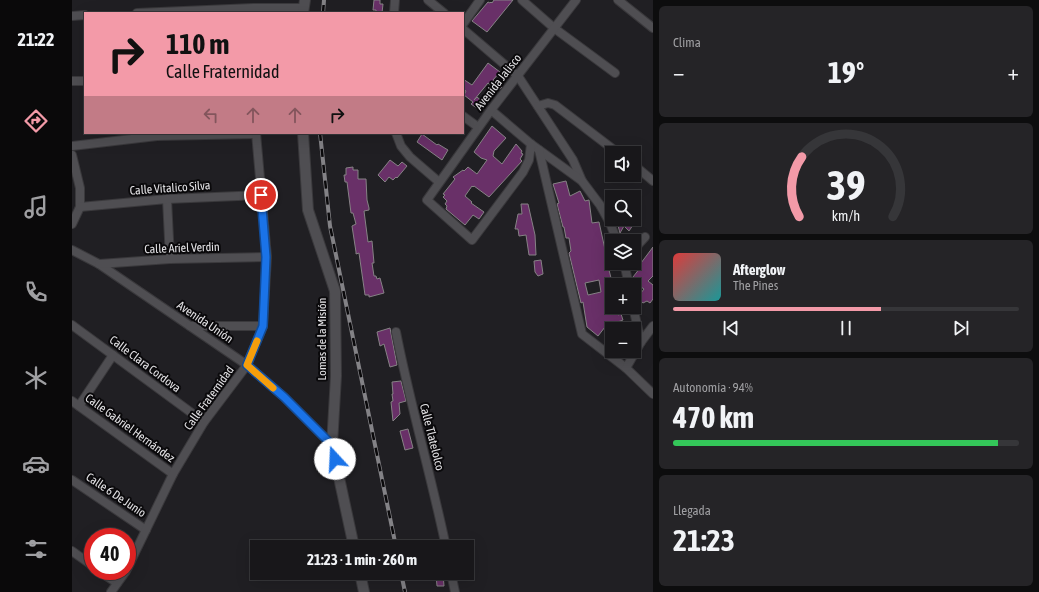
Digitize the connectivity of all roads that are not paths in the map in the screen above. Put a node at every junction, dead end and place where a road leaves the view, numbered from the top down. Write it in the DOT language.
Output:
graph roads {
  1 [pos="395,0"];
  2 [pos="428,0"];
  3 [pos="480,0"];
  4 [pos="522,0"];
  5 [pos="576,0"];
  6 [pos="618,0"];
  7 [pos="304,7"];
  8 [pos="253,11"];
  9 [pos="195,12"];
  10 [pos="394,12"];
  11 [pos="443,12"];
  12 [pos="84,15"];
  13 [pos="72,16"];
  14 [pos="464,23"];
  15 [pos="554,28"];
  16 [pos="653,28"];
  17 [pos="464,29"];
  18 [pos="615,72"];
  19 [pos="518,76"];
  20 [pos="72,81"];
  21 [pos="84,81"];
  22 [pos="538,106"];
  23 [pos="491,110"];
  24 [pos="464,117"];
  25 [pos="478,128"];
  26 [pos="156,134"];
  27 [pos="256,134"];
  28 [pos="303,134"];
  29 [pos="396,134"];
  30 [pos="531,144"];
  31 [pos="72,146"];
  32 [pos="609,146"];
  33 [pos="539,150"];
  34 [pos="72,155"];
  35 [pos="641,171"];
  36 [pos="653,180"];
  37 [pos="582,181"];
  38 [pos="439,182"];
  39 [pos="261,195"];
  40 [pos="166,199"];
  41 [pos="80,207"];
  42 [pos="72,224"];
  43 [pos="614,234"];
  44 [pos="645,237"];
  45 [pos="641,241"];
  46 [pos="72,250"];
  47 [pos="266,257"];
  48 [pos="170,259"];
  49 [pos="99,264"];
  50 [pos="72,324"];
  51 [pos="190,326"];
  52 [pos="263,326"];
  53 [pos="653,326"];
  54 [pos="396,332"];
  55 [pos="641,342"];
  56 [pos="113,355"];
  57 [pos="632,358"];
  58 [pos="247,365"];
  59 [pos="626,368"];
  60 [pos="653,394"];
  61 [pos="75,404"];
  62 [pos="204,422"];
  63 [pos="332,445"];
  64 [pos="173,474"];
  65 [pos="72,480"];
  66 [pos="146,530"];
  67 [pos="352,540"];
  68 [pos="444,540"];
  69 [pos="136,550"];
  70 [pos="72,552"];
  71 [pos="84,560"];
  72 [pos="112,580"];
  73 [pos="119,580"];
  74 [pos="361,580"];
  75 [pos="452,580"];
  76 [pos="117,583"];
  77 [pos="111,592"];
  78 [pos="364,592"];
  79 [pos="455,592"];
  1 -- 10 [label="street"];
  2 -- 11 [label="street"];
  3 -- 14 [label="street"];
  4 -- 15 [label="street"];
  5 -- 15 [label="street, Avenida Jalisco"];
  6 -- 16 [label="street"];
  7 -- 8 [label="street"];
  8 -- 9 [label="street"];
  12 -- 13 [label="street"];
  15 -- 18 [label="street"];
  15 -- 19 [label="street, Avenida Jalisco"];
  17 -- 19 [label="street"];
  19 -- 22 [label="street"];
  19 -- 23 [label="street, Avenida Jalisco"];
  20 -- 21 [label="street"];
  22 -- 32 [label="street"];
  22 -- 37 [label="street"];
  23 -- 25 [label="street, Avenida Jalisco"];
  23 -- 30 [label="street"];
  24 -- 25 [label="street"];
  25 -- 38 [label="street, Avenida Jalisco"];
  26 -- 27 [label="street"];
  26 -- 31 [label="street"];
  27 -- 39 [label="street, Calle Fraternidad"];
  28 -- 63 [label="street, Lomas de la Misión"];
  29 -- 38 [label="street"];
  30 -- 33 [label="street"];
  30 -- 38 [label="street, Avenida Jalisco"];
  33 -- 37 [label="street"];
  33 -- 59 [label="street"];
  34 -- 41 [label="street"];
  35 -- 36 [label="street"];
  37 -- 43 [label="street"];
  39 -- 40 [label="street, Calle Vitalico Silva"];
  39 -- 47 [label="street, Calle Fraternidad"];
  40 -- 41 [label="street, Calle Vitalico Silva"];
  40 -- 48 [label="street"];
  41 -- 42 [label="street"];
  44 -- 45 [label="street"];
  46 -- 49 [label="street, Avenida Unión"];
  47 -- 48 [label="street, Calle Ariel Verdin"];
  47 -- 52 [label="street, Calle Fraternidad"];
  48 -- 49 [label="street, Calle Ariel Verdin"];
  49 -- 51 [label="street, Avenida Unión"];
  50 -- 56 [label="street, Calle Clara Cordova"];
  51 -- 52 [label="street"];
  51 -- 58 [label="street, Avenida Unión"];
  52 -- 58 [label="street, Calle Fraternidad"];
  53 -- 55 [label="street"];
  54 -- 68 [label="street, Calle Tlatelolco"];
  56 -- 61 [label="street"];
  56 -- 62 [label="street, Calle Clara Cordova"];
  57 -- 59 [label="street"];
  58 -- 62 [label="street, Calle Fraternidad"];
  58 -- 63 [label="street, Avenida Unión"];
  59 -- 60 [label="street"];
  61 -- 64 [label="street, Calle Gabriel Hernández"];
  62 -- 64 [label="street, Calle Fraternidad"];
  63 -- 67 [label="street, Lomas de la Misión"];
  64 -- 66 [label="street, Calle Fraternidad"];
  65 -- 66 [label="street, Calle 6 De Junio"];
  66 -- 69 [label="street, Calle Fraternidad"];
  70 -- 71 [label="street"];
  72 -- 76 [label="street"];
  73 -- 76 [label="street, Calle Fraternidad"];
  74 -- 78 [label="street"];
  75 -- 79 [label="street"];
  76 -- 77 [label="street, Calle Fraternidad"];
}
